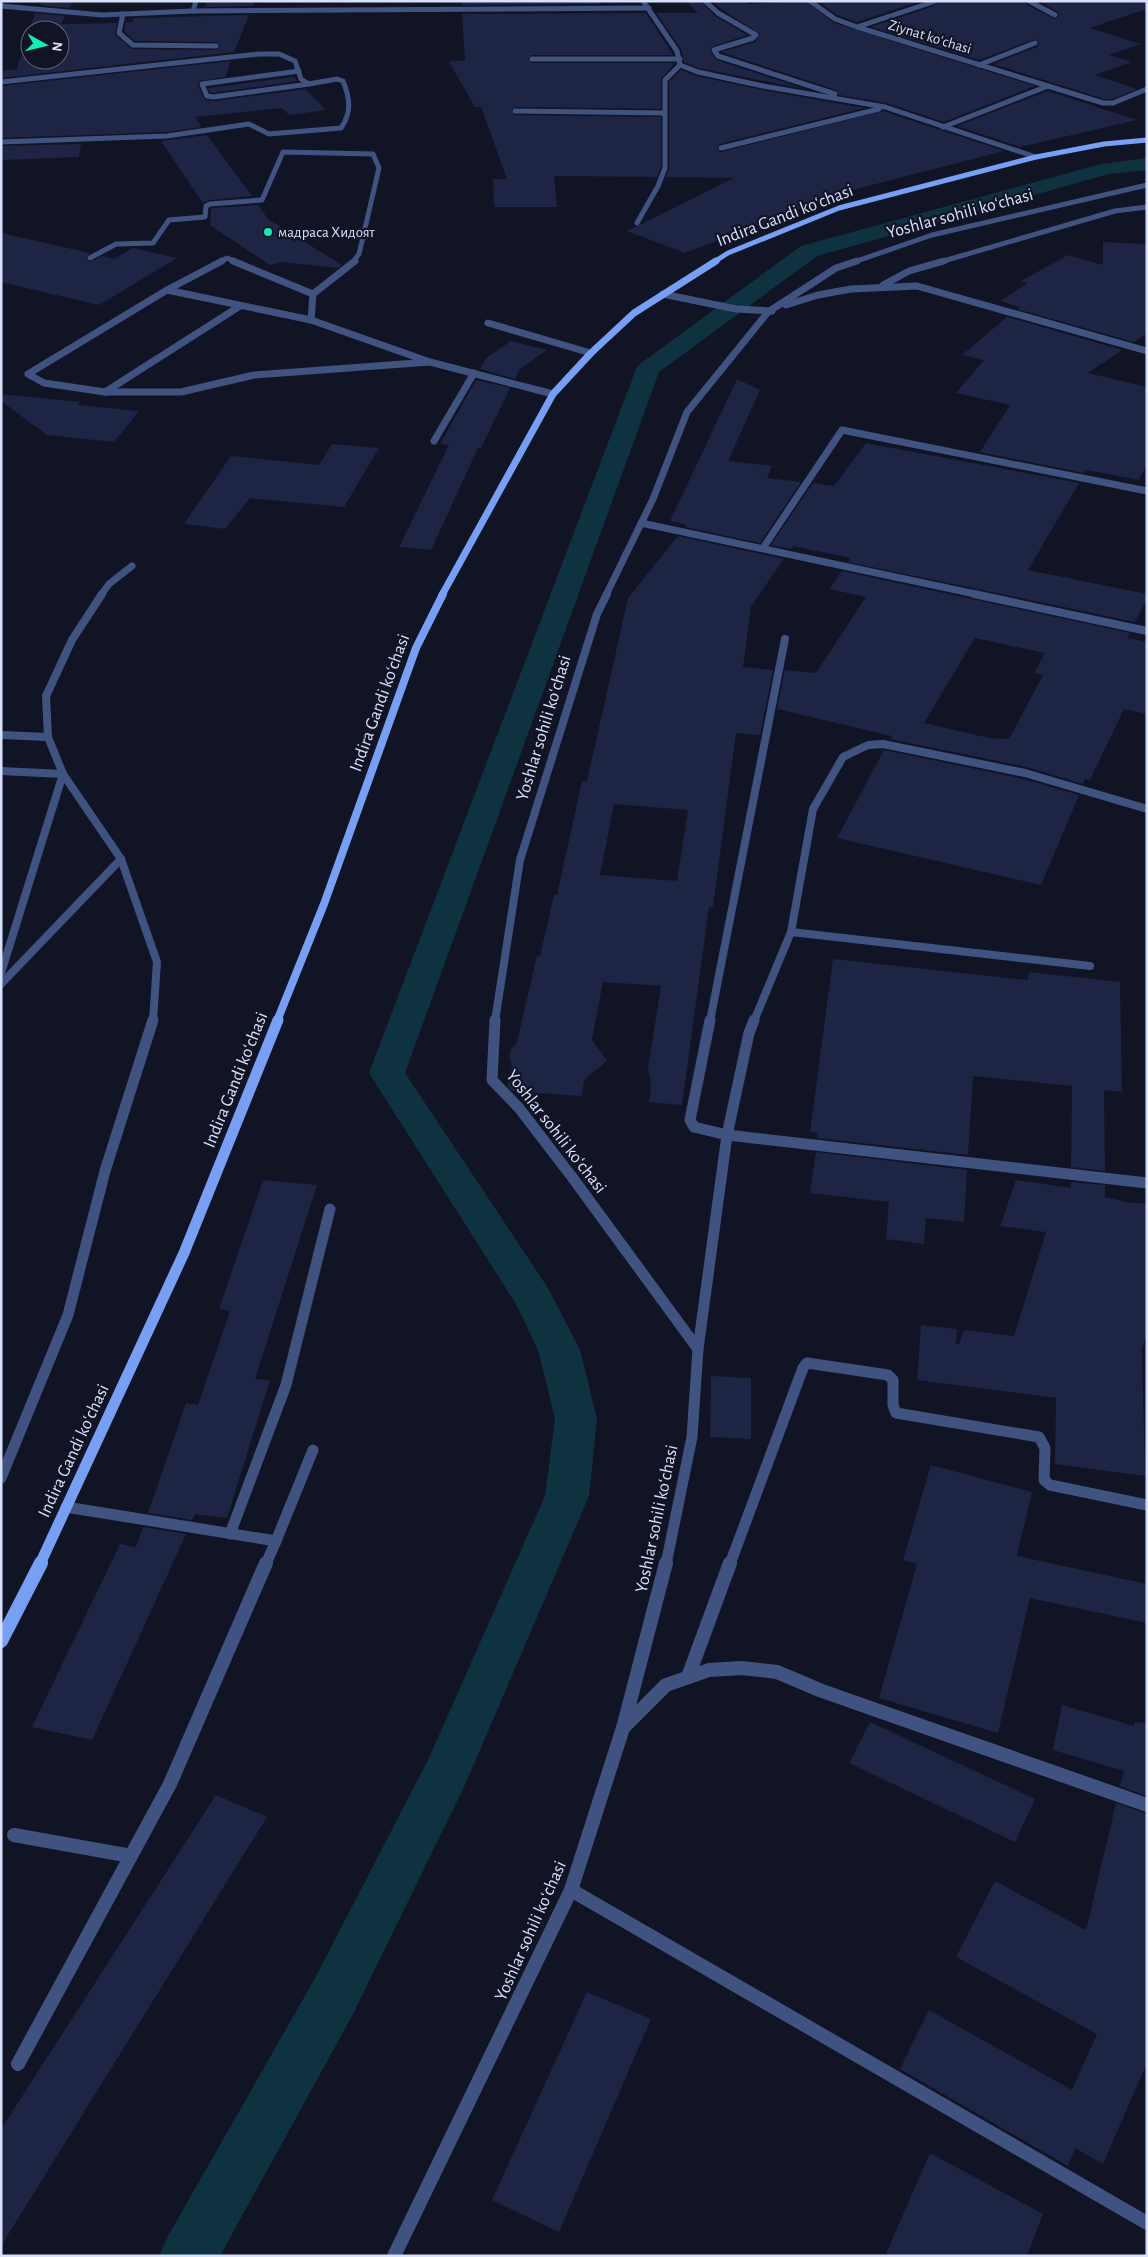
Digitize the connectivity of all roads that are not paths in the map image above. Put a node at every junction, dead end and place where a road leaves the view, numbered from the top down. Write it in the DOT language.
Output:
graph roads {
  1 [pos="196,1"];
  2 [pos="643,1"];
  3 [pos="705,1"];
  4 [pos="810,1"];
  5 [pos="1029,1"];
  6 [pos="933,2"];
  7 [pos="1,6"];
  8 [pos="649,8"];
  9 [pos="193,11"];
  10 [pos="123,14"];
  11 [pos="1055,15"];
  12 [pos="857,27"];
  13 [pos="1035,42"];
  14 [pos="216,46"];
  15 [pos="532,59"];
  16 [pos="680,62"];
  17 [pos="980,65"];
  18 [pos="299,71"];
  19 [pos="1,82"];
  20 [pos="309,84"];
  21 [pos="1048,86"];
  22 [pos="1147,90"];
  23 [pos="860,104"];
  24 [pos="885,107"];
  25 [pos="515,111"];
  26 [pos="664,113"];
  27 [pos="943,127"];
  28 [pos="1147,140"];
  29 [pos="1,142"];
  30 [pos="721,148"];
  31 [pos="1036,157"];
  32 [pos="1147,185"];
  33 [pos="1147,207"];
  34 [pos="637,223"];
  35 [pos="90,258"];
  36 [pos="882,285"];
  37 [pos="167,290"];
  38 [pos="312,294"];
  39 [pos="663,294"];
  40 [pos="240,306"];
  41 [pos="768,312"];
  42 [pos="311,320"];
  43 [pos="488,323"];
  44 [pos="1147,351"];
  45 [pos="591,353"];
  46 [pos="430,362"];
  47 [pos="474,373"];
  48 [pos="105,392"];
  49 [pos="553,394"];
  50 [pos="434,441"];
  51 [pos="1147,491"];
  52 [pos="641,523"];
  53 [pos="763,548"];
  54 [pos="132,566"];
  55 [pos="1147,631"];
  56 [pos="785,639"];
  57 [pos="1,734"];
  58 [pos="48,737"];
  59 [pos="1,771"];
  60 [pos="63,774"];
  61 [pos="1147,809"];
  62 [pos="121,859"];
  63 [pos="791,932"];
  64 [pos="1090,966"];
  65 [pos="1,973"];
  66 [pos="1,984"];
  67 [pos="727,1135"];
  68 [pos="1147,1183"];
  69 [pos="330,1209"];
  70 [pos="698,1348"];
  71 [pos="313,1450"];
  72 [pos="1,1478"];
  73 [pos="1147,1506"];
  74 [pos="66,1508"];
  75 [pos="230,1534"];
  76 [pos="276,1541"];
  77 [pos="1,1642"];
  78 [pos="688,1677"];
  79 [pos="623,1728"];
  80 [pos="1147,1805"];
  81 [pos="14,1835"];
  82 [pos="131,1856"];
  83 [pos="571,1890"];
  84 [pos="18,2064"];
  85 [pos="1147,2224"];
  86 [pos="394,2256"];
  1 -- 9 [label="street"];
  2 -- 8 [label="street"];
  3 -- 23 [label="street"];
  4 -- 12 [label="street, Ziynat koʻchasi"];
  5 -- 11 [label="street"];
  6 -- 12 [label="street"];
  7 -- 10 [label="street"];
  8 -- 9 [label="street"];
  8 -- 16 [label="street"];
  9 -- 10 [label="street"];
  10 -- 14 [label="street"];
  12 -- 17 [label="street, Ziynat koʻchasi"];
  13 -- 17 [label="street"];
  15 -- 16 [label="street"];
  16 -- 23 [label="street"];
  16 -- 26 [label="street"];
  17 -- 21 [label="street, Ziynat koʻchasi"];
  18 -- 19 [label="street"];
  18 -- 20 [label="street"];
  18 -- 20 [label="street"];
  20 -- 29 [label="street"];
  21 -- 22 [label="street, Ziynat koʻchasi"];
  21 -- 27 [label="street"];
  23 -- 24 [label="street"];
  24 -- 27 [label="street"];
  24 -- 30 [label="street"];
  25 -- 26 [label="street"];
  26 -- 34 [label="street"];
  27 -- 31 [label="street"];
  28 -- 31 [label="street, Indira Gandi koʻchasi"];
  31 -- 39 [label="street, Indira Gandi koʻchasi"];
  32 -- 41 [label="street, Yoshlar sohili koʻchasi"];
  33 -- 36 [label="street"];
  35 -- 38 [label="street"];
  36 -- 41 [label="street"];
  36 -- 44 [label="street"];
  37 -- 38 [label="street"];
  37 -- 40 [label="street"];
  37 -- 48 [label="street"];
  38 -- 42 [label="street"];
  39 -- 41 [label="street"];
  39 -- 45 [label="street, Indira Gandi koʻchasi"];
  40 -- 42 [label="street"];
  40 -- 48 [label="street"];
  41 -- 52 [label="street, Yoshlar sohili koʻchasi"];
  42 -- 46 [label="street"];
  43 -- 45 [label="street"];
  45 -- 49 [label="street, Indira Gandi koʻchasi"];
  46 -- 47 [label="street"];
  46 -- 48 [label="street"];
  47 -- 49 [label="street"];
  47 -- 50 [label="street"];
  49 -- 74 [label="street, Indira Gandi koʻchasi"];
  51 -- 53 [label="street"];
  52 -- 53 [label="street"];
  52 -- 70 [label="street, Yoshlar sohili koʻchasi"];
  53 -- 55 [label="street"];
  54 -- 58 [label="street"];
  56 -- 67 [label="street"];
  57 -- 58 [label="street"];
  58 -- 60 [label="street"];
  59 -- 60 [label="street"];
  60 -- 62 [label="street"];
  60 -- 65 [label="street"];
  61 -- 63 [label="street"];
  62 -- 66 [label="street"];
  62 -- 72 [label="street"];
  63 -- 64 [label="street"];
  63 -- 67 [label="street"];
  67 -- 68 [label="street"];
  67 -- 70 [label="street"];
  69 -- 75 [label="street"];
  70 -- 79 [label="street, Yoshlar sohili koʻchasi"];
  71 -- 76 [label="street"];
  73 -- 78 [label="street"];
  74 -- 75 [label="street"];
  74 -- 77 [label="street, Indira Gandi koʻchasi"];
  75 -- 76 [label="street"];
  76 -- 82 [label="street"];
  78 -- 79 [label="street"];
  78 -- 80 [label="street"];
  79 -- 83 [label="street, Yoshlar sohili koʻchasi"];
  81 -- 82 [label="street"];
  82 -- 84 [label="street"];
  83 -- 85 [label="street"];
  83 -- 86 [label="street, Yoshlar sohili koʻchasi"];
}
